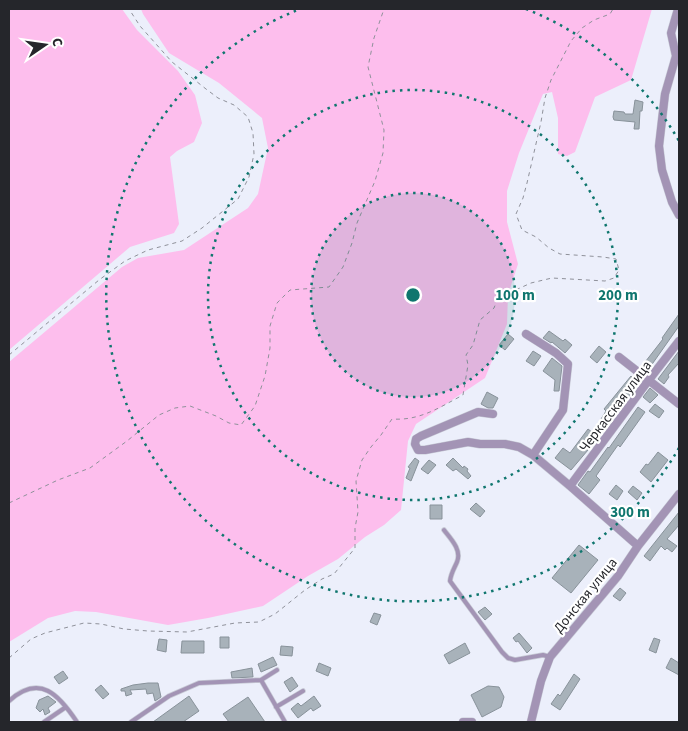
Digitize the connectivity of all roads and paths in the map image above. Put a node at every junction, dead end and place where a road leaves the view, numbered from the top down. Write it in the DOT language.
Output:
graph roads {
  1 [pos="128,9"];
  2 [pos="384,9"];
  3 [pos="612,9"];
  4 [pos="678,9"];
  5 [pos="678,56"];
  6 [pos="679,215"];
  7 [pos="526,334"];
  8 [pos="679,341"];
  9 [pos="9,355"];
  10 [pos="618,357"];
  11 [pos="648,381"];
  12 [pos="679,404"];
  13 [pos="494,414"];
  14 [pos="533,455"];
  15 [pos="570,486"];
  16 [pos="679,494"];
  17 [pos="9,503"];
  18 [pos="444,530"];
  19 [pos="638,546"];
  20 [pos="550,657"];
  21 [pos="9,658"];
  22 [pos="278,670"];
  23 [pos="261,680"];
  24 [pos="303,691"];
  25 [pos="9,701"];
  26 [pos="66,707"];
  27 [pos="276,707"];
  28 [pos="44,722"];
  29 [pos="77,722"];
  30 [pos="131,722"];
  31 [pos="285,722"];
  32 [pos="463,722"];
  33 [pos="472,722"];
  34 [pos="531,722"];
  1 -- 9 [label="path"];
  2 -- 17 [label="path"];
  3 -- 21 [label="path"];
  4 -- 5 [label="street"];
  5 -- 6 [label="street"];
  7 -- 14 [label="street"];
  8 -- 11 [label="street, Черкасская улица"];
  10 -- 11 [label="street"];
  11 -- 12 [label="street"];
  11 -- 15 [label="street, Черкасская улица"];
  13 -- 14 [label="street"];
  14 -- 15 [label="street"];
  15 -- 19 [label="street"];
  16 -- 19 [label="street, Донская улица"];
  18 -- 20 [label="lane"];
  19 -- 20 [label="street, Донская улица"];
  20 -- 34 [label="street, Донская улица"];
  22 -- 23 [label="lane"];
  23 -- 27 [label="lane"];
  23 -- 30 [label="lane"];
  24 -- 27 [label="lane"];
  25 -- 26 [label="lane"];
  26 -- 28 [label="lane"];
  26 -- 29 [label="lane"];
  27 -- 31 [label="lane"];
  32 -- 33 [label="street"];
}
